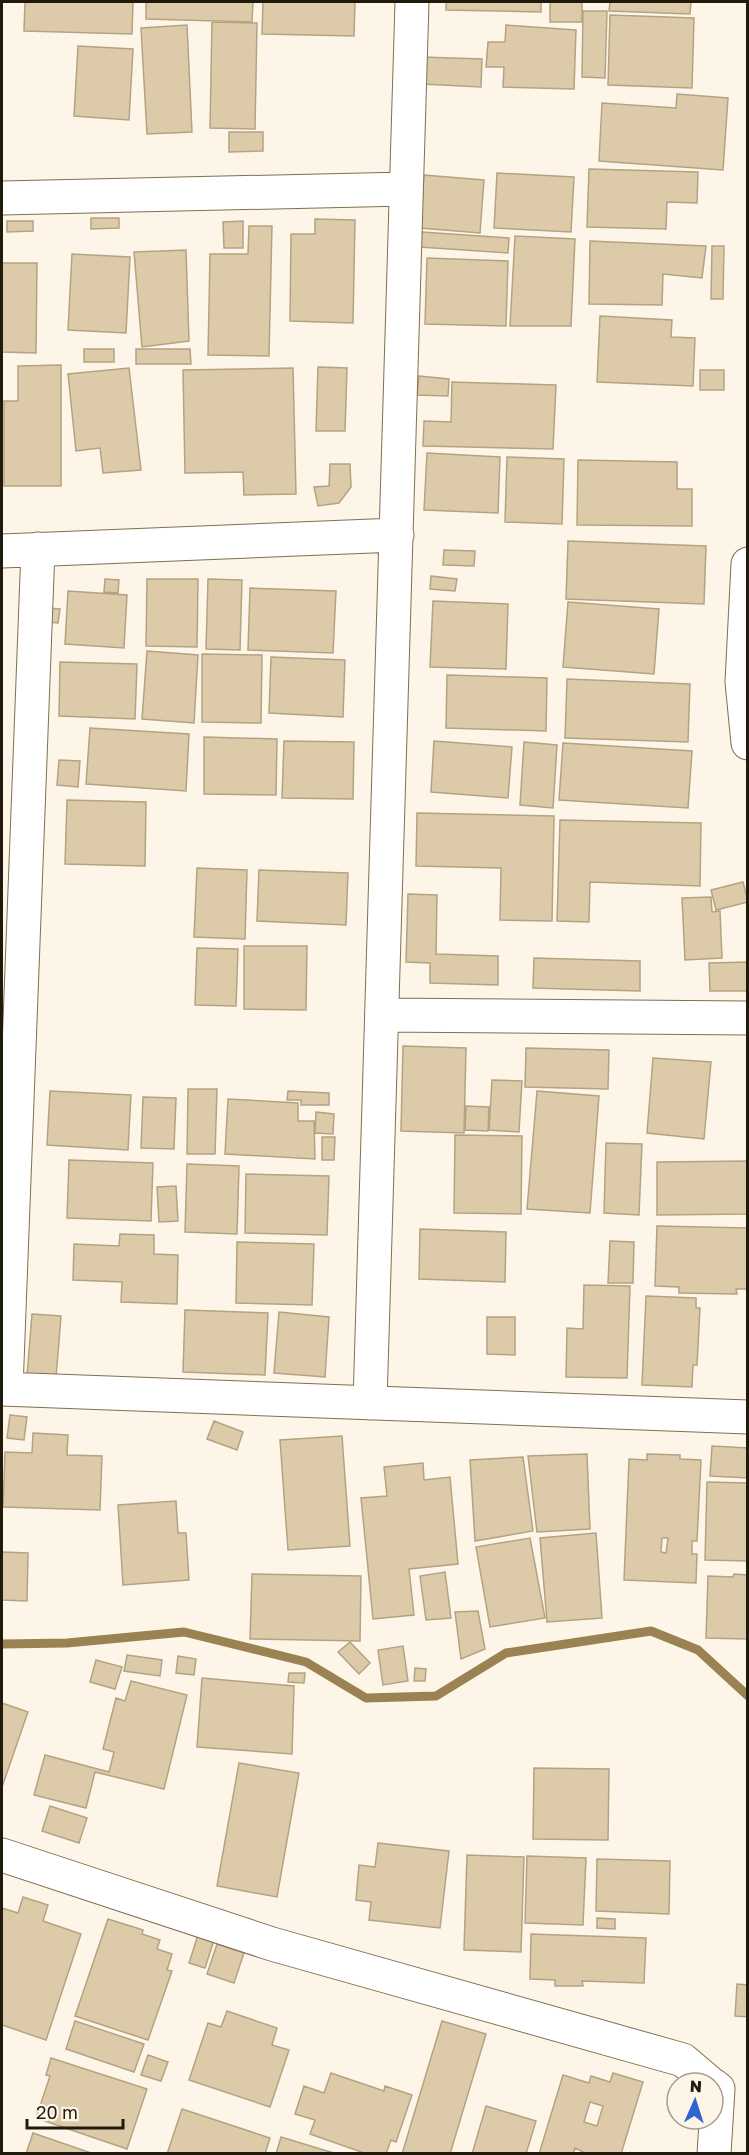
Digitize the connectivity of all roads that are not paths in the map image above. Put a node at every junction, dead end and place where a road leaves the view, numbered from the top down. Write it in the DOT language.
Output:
graph roads {
  1 [pos="412,2"];
  2 [pos="406,189"];
  3 [pos="2,198"];
  4 [pos="397,536"];
  5 [pos="38,549"];
  6 [pos="2,551"];
  7 [pos="747,564"];
  8 [pos="747,743"];
  9 [pos="383,1015"];
  10 [pos="747,1018"];
  11 [pos="4,1389"];
  12 [pos="370,1403"];
  13 [pos="747,1417"];
  14 [pos="2,1855"];
  15 [pos="696,2071"];
  16 [pos="715,2131"];
  17 [pos="714,2154"];
  1 -- 2 [label="street"];
  2 -- 3 [label="street"];
  2 -- 4 [label="street"];
  4 -- 5 [label="street"];
  4 -- 9 [label="street"];
  5 -- 6 [label="street"];
  5 -- 11 [label="street"];
  7 -- 8 [label="street"];
  9 -- 10 [label="street"];
  9 -- 12 [label="street"];
  11 -- 12 [label="street"];
  12 -- 13 [label="street"];
  14 -- 15 [label="street"];
  16 -- 17 [label="street"];
}
